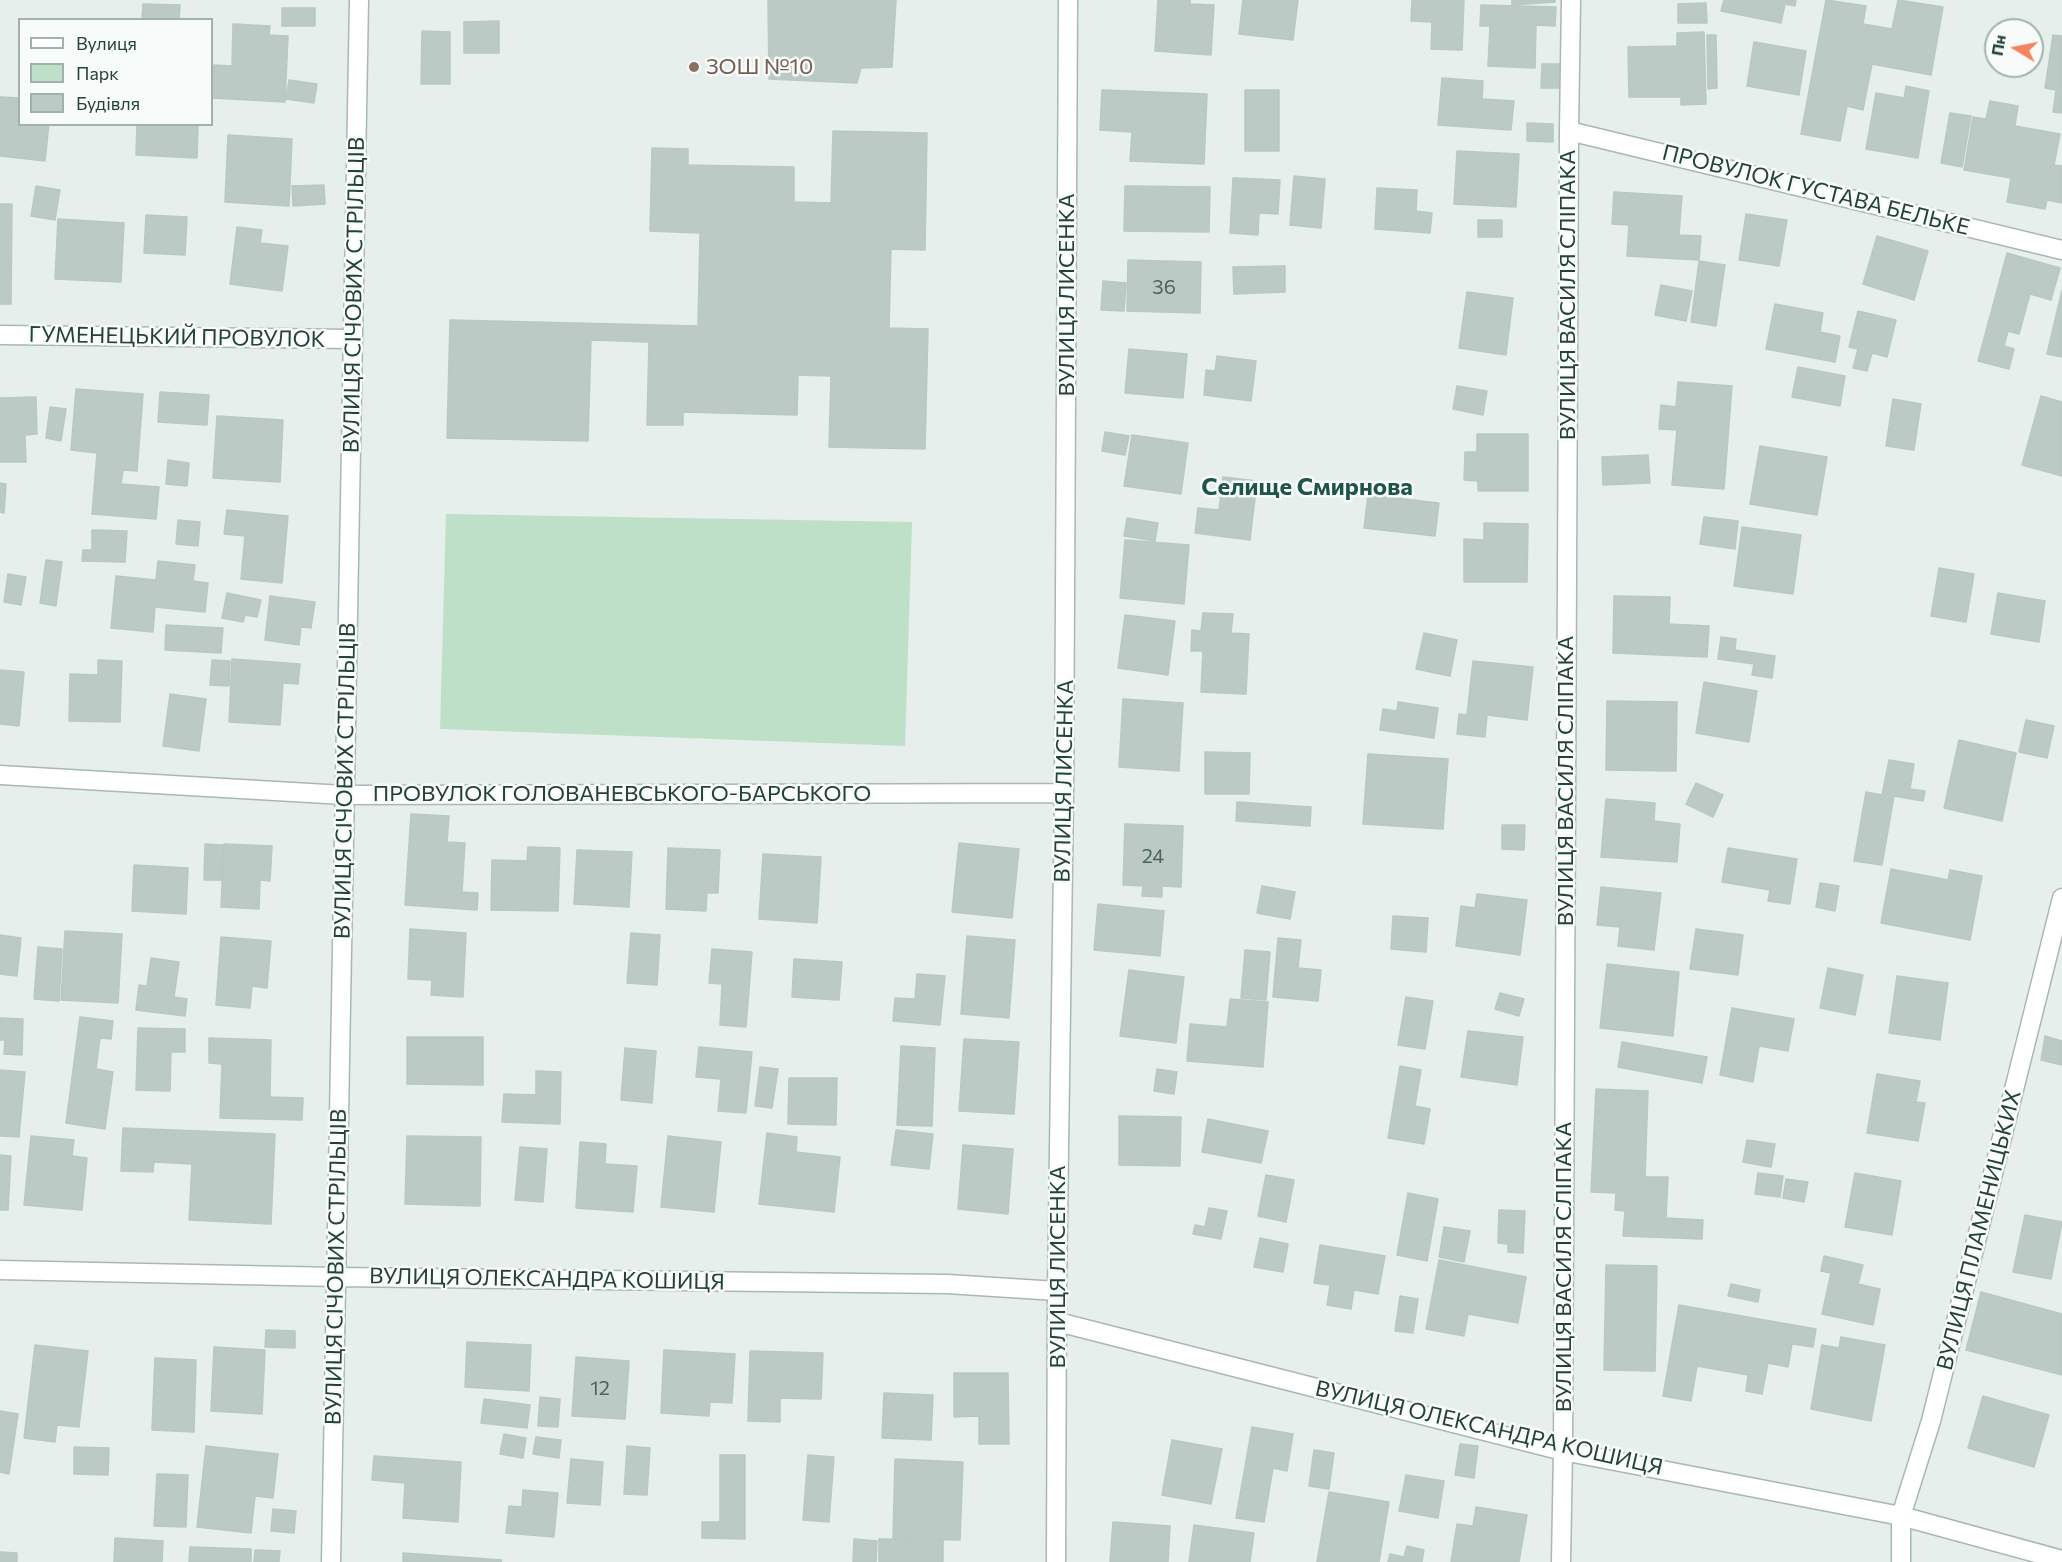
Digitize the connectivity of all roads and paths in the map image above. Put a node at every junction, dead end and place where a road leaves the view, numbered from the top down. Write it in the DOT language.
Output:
graph roads {
  1 [pos="359,0"];
  2 [pos="1068,0"];
  3 [pos="1571,0"];
  4 [pos="1569,131"];
  5 [pos="2062,250"];
  6 [pos="0,335"];
  7 [pos="353,339"];
  8 [pos="0,775"];
  9 [pos="1064,793"];
  10 [pos="344,795"];
  11 [pos="2062,898"];
  12 [pos="0,1270"];
  13 [pos="336,1277"];
  14 [pos="1057,1292"];
  15 [pos="1058,1322"];
  16 [pos="1563,1451"];
  17 [pos="1901,1516"];
  18 [pos="2062,1560"];
  19 [pos="331,1562"];
  20 [pos="1056,1562"];
  21 [pos="1561,1562"];
  22 [pos="1900,1562"];
  1 -- 7 [label="street, ВУЛИЦЯ СІЧОВИХ СТРІЛЬЦІВ"];
  2 -- 9 [label="street, ВУЛИЦЯ ЛИСЕНКА"];
  3 -- 4 [label="street, ВУЛИЦЯ ВАСИЛЯ СЛІПАКА"];
  4 -- 5 [label="street, ПРОВУЛОК ГУСТАВА БЕЛЬКЕ"];
  4 -- 16 [label="street, ВУЛИЦЯ ВАСИЛЯ СЛІПАКА"];
  6 -- 7 [label="street, ГУМЕНЕЦЬКИЙ ПРОВУЛОК"];
  7 -- 10 [label="street, ВУЛИЦЯ СІЧОВИХ СТРІЛЬЦІВ"];
  8 -- 10 [label="street, ПРОВУЛОК ГОЛОВАНЕВСЬКОГО-БАРСЬКОГО"];
  9 -- 10 [label="street, ПРОВУЛОК ГОЛОВАНЕВСЬКОГО-БАРСЬКОГО"];
  9 -- 14 [label="street, ВУЛИЦЯ ЛИСЕНКА"];
  10 -- 13 [label="street, ВУЛИЦЯ СІЧОВИХ СТРІЛЬЦІВ"];
  11 -- 17 [label="street, ВУЛИЦЯ ПЛАМЕНИЦЬКИХ"];
  12 -- 13 [label="street, ВУЛИЦЯ ОЛЕКСАНДРА КОШИЦЯ"];
  13 -- 14 [label="street, ВУЛИЦЯ ОЛЕКСАНДРА КОШИЦЯ"];
  13 -- 19 [label="street, ВУЛИЦЯ СІЧОВИХ СТРІЛЬЦІВ"];
  14 -- 15 [label="street, ВУЛИЦЯ ЛИСЕНКА"];
  15 -- 16 [label="street, ВУЛИЦЯ ОЛЕКСАНДРА КОШИЦЯ"];
  15 -- 20 [label="street, ВУЛИЦЯ ЛИСЕНКА"];
  16 -- 17 [label="street, ВУЛИЦЯ ОЛЕКСАНДРА КОШИЦЯ"];
  16 -- 21 [label="street, ВУЛИЦЯ ВАСИЛЯ СЛІПАКА"];
  17 -- 18 [label="street, ВУЛИЦЯ ОЛЕКСАНДРА КОШИЦЯ"];
  17 -- 22 [label="street, ВУЛИЦЯ ПЛАМЕНИЦЬКИХ"];
}
